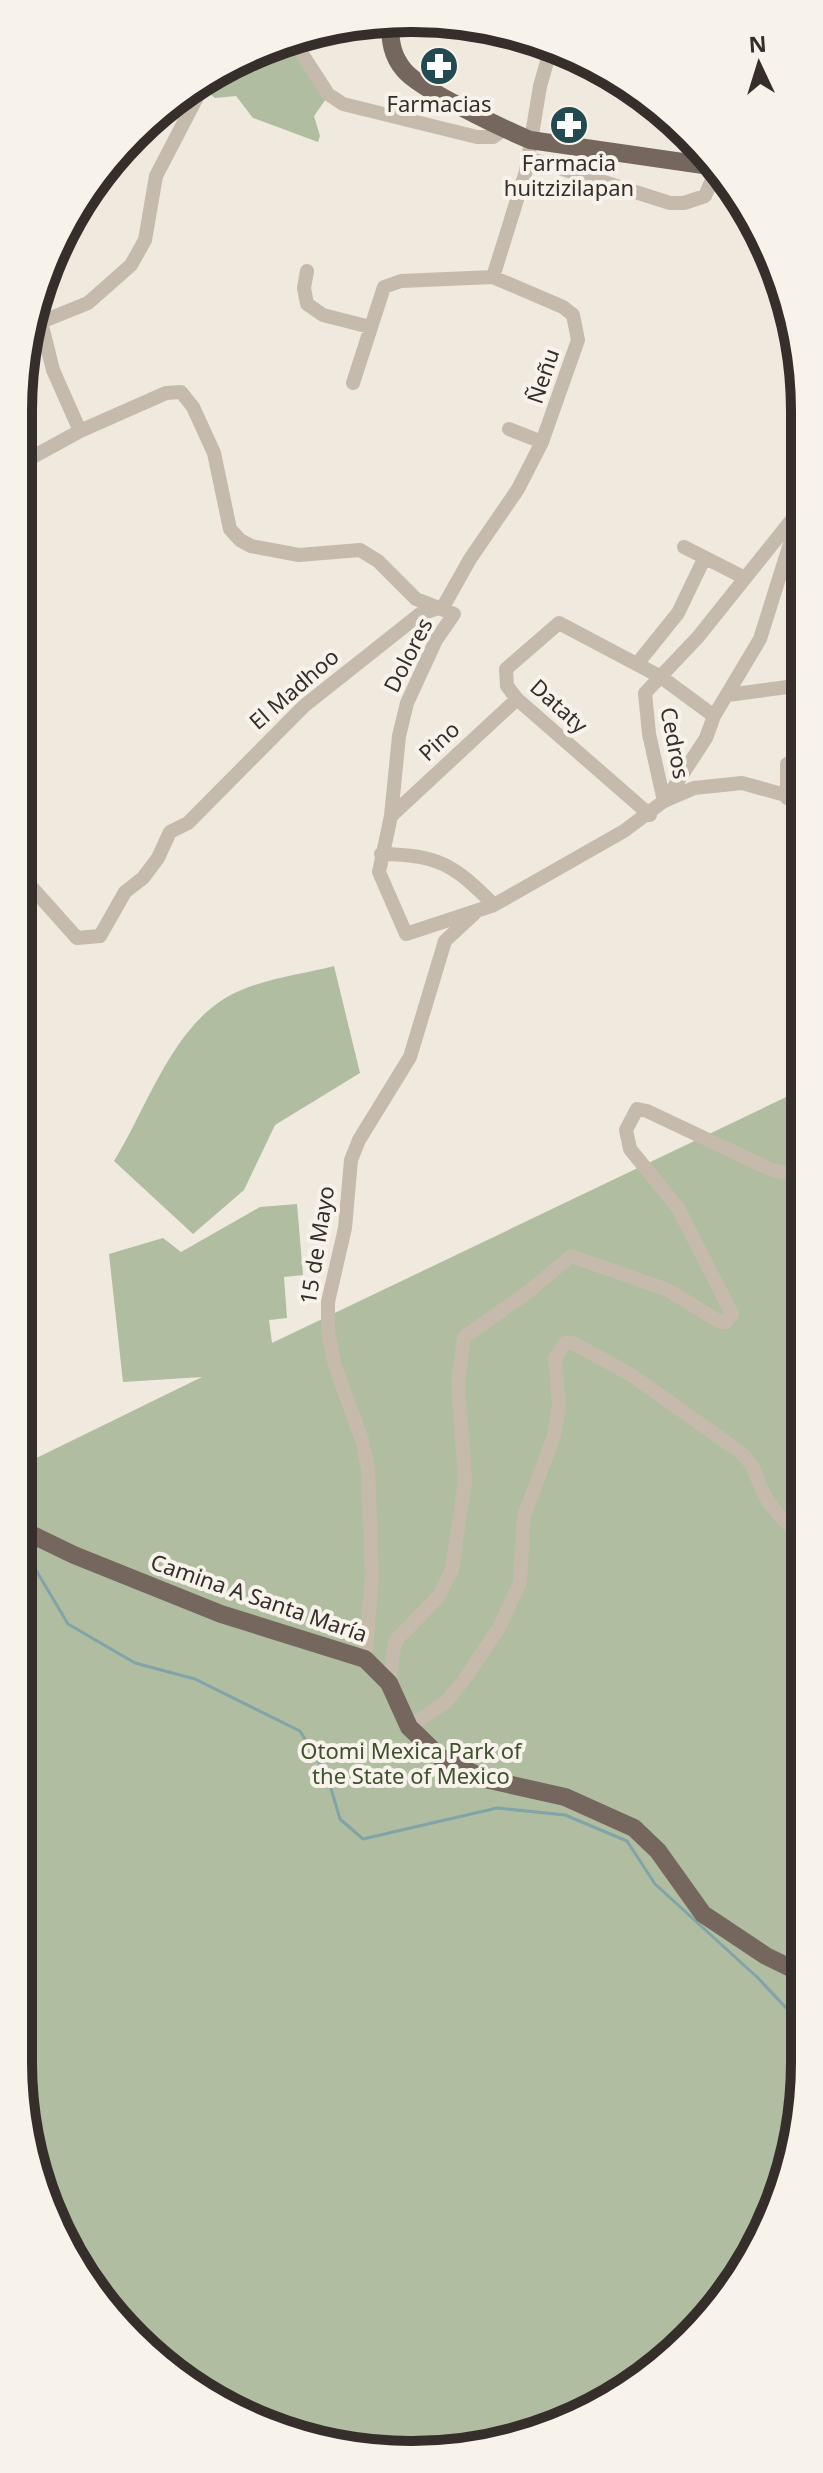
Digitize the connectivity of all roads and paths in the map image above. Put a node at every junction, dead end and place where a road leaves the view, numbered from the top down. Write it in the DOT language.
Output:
graph roads {
  1 [pos="390,33"];
  2 [pos="301,49"];
  3 [pos="549,58"];
  4 [pos="196,99"];
  5 [pos="504,129"];
  6 [pos="529,149"];
  7 [pos="702,166"];
  8 [pos="712,179"];
  9 [pos="307,271"];
  10 [pos="493,277"];
  11 [pos="43,321"];
  12 [pos="42,326"];
  13 [pos="370,327"];
  14 [pos="353,383"];
  15 [pos="509,429"];
  16 [pos="80,431"];
  17 [pos="542,442"];
  18 [pos="32,457"];
  19 [pos="791,521"];
  20 [pos="791,543"];
  21 [pos="684,547"];
  22 [pos="704,559"];
  23 [pos="743,577"];
  24 [pos="443,607"];
  25 [pos="637,664"];
  26 [pos="661,677"];
  27 [pos="791,686"];
  28 [pos="728,695"];
  29 [pos="517,699"];
  30 [pos="714,716"];
  31 [pos="787,764"];
  32 [pos="787,798"];
  33 [pos="791,798"];
  34 [pos="664,801"];
  35 [pos="650,815"];
  36 [pos="391,816"];
  37 [pos="381,854"];
  38 [pos="32,888"];
  39 [pos="494,905"];
  40 [pos="474,913"];
  41 [pos="406,934"];
  42 [pos="791,1174"];
  43 [pos="791,1525"];
  44 [pos="32,1535"];
  45 [pos="365,1659"];
  46 [pos="389,1683"];
  47 [pos="409,1727"];
  48 [pos="791,1968"];
  1 -- 5 [label="main road"];
  2 -- 5 [label="street"];
  3 -- 6 [label="street"];
  4 -- 11 [label="street"];
  5 -- 6 [label="main road"];
  6 -- 7 [label="main road"];
  6 -- 8 [label="street"];
  6 -- 10 [label="street"];
  9 -- 13 [label="street"];
  10 -- 13 [label="street"];
  10 -- 17 [label="street, Ñeñu"];
  12 -- 16 [label="street"];
  13 -- 14 [label="street"];
  15 -- 17 [label="street"];
  16 -- 18 [label="street"];
  16 -- 24 [label="street, Dolores"];
  17 -- 24 [label="street, Ñeñu"];
  19 -- 23 [label="street, Cedros"];
  20 -- 28 [label="street"];
  21 -- 22 [label="street"];
  22 -- 23 [label="street"];
  22 -- 25 [label="street"];
  23 -- 26 [label="street, Cedros"];
  24 -- 36 [label="street, Dolores"];
  24 -- 38 [label="street, El Madhoo"];
  25 -- 26 [label="street"];
  25 -- 29 [label="street, Dataty"];
  26 -- 30 [label="street"];
  26 -- 34 [label="street, Cedros"];
  27 -- 28 [label="street"];
  28 -- 30 [label="street"];
  29 -- 35 [label="street, Dataty"];
  29 -- 36 [label="street, Pino"];
  30 -- 34 [label="street"];
  31 -- 32 [label="street"];
  32 -- 33 [label="street"];
  32 -- 34 [label="street"];
  34 -- 35 [label="street, Cedros"];
  35 -- 39 [label="street, Cedros"];
  36 -- 37 [label="street, Dolores"];
  37 -- 39 [label="street"];
  37 -- 41 [label="street, Dolores"];
  39 -- 40 [label="street, Cedros"];
  40 -- 41 [label="street, Cedros"];
  40 -- 45 [label="street, 15 de Mayo"];
  42 -- 46 [label="street"];
  43 -- 47 [label="street"];
  44 -- 45 [label="main road, Camina A Santa María"];
  45 -- 46 [label="main road, Camina A Santa María"];
  46 -- 47 [label="main road, Camina A Santa María"];
  47 -- 48 [label="main road, Camina A Santa María"];
}
